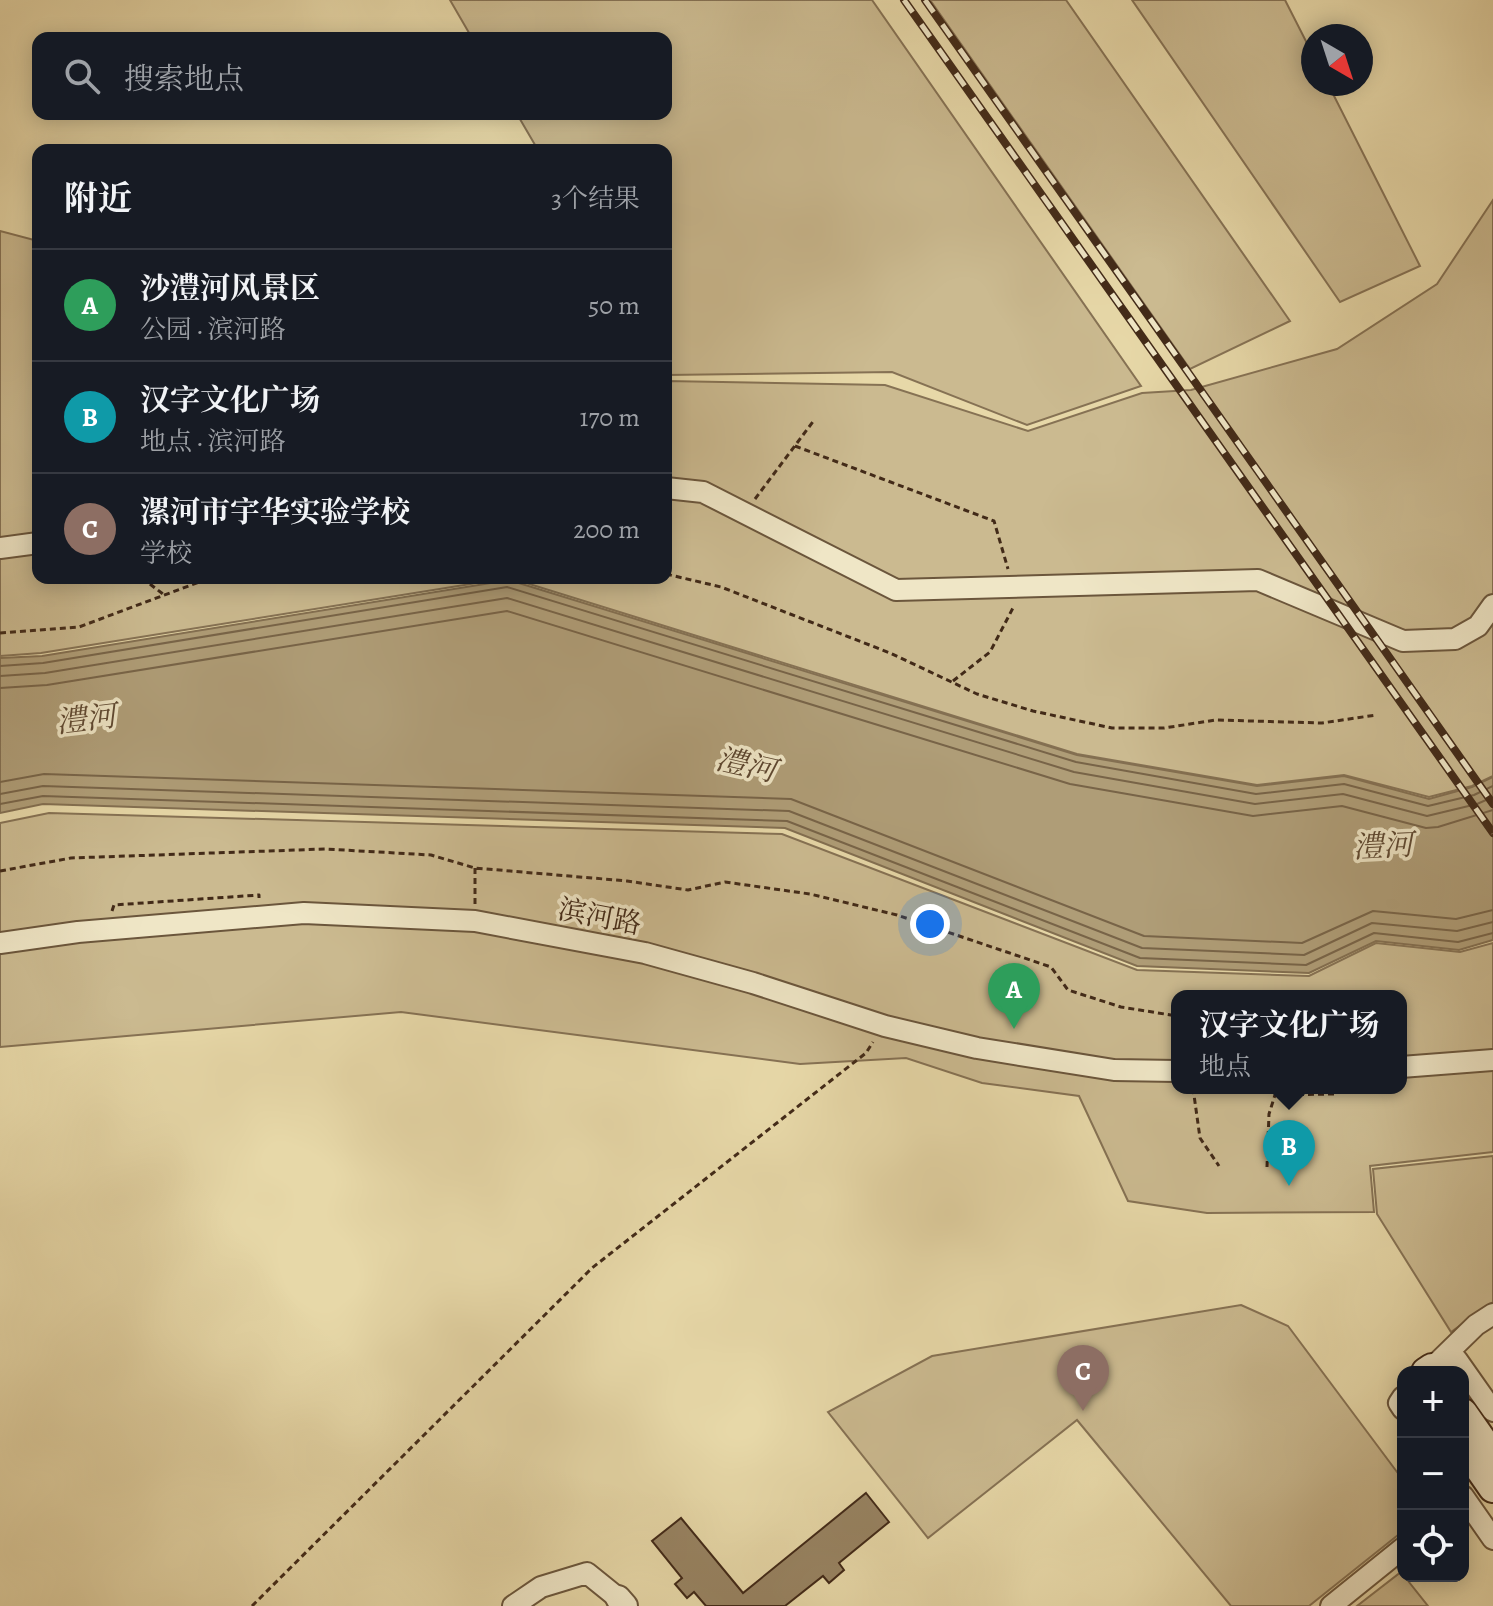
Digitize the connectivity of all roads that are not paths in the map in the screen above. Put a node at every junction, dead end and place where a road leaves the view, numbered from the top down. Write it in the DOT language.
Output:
graph roads {
  1 [pos="672,489"];
  2 [pos="32,544"];
  3 [pos="0,548"];
  4 [pos="1493,605"];
  5 [pos="0,943"];
  6 [pos="1493,1060"];
  7 [pos="1407,1067"];
  8 [pos="1171,1071"];
  9 [pos="1493,1314"];
  10 [pos="1436,1366"];
  11 [pos="1443,1366"];
  12 [pos="1461,1366"];
  13 [pos="1469,1377"];
  14 [pos="1493,1411"];
  15 [pos="1469,1422"];
  16 [pos="1469,1454"];
  17 [pos="1493,1456"];
  18 [pos="1493,1488"];
  19 [pos="1469,1505"];
  20 [pos="1493,1539"];
  21 [pos="1397,1553"];
  22 [pos="621,1602"];
  23 [pos="513,1606"];
  24 [pos="1331,1606"];
  1 -- 4 [label="street"];
  2 -- 3 [label="street"];
  5 -- 8 [label="street, 滨河路"];
  6 -- 7 [label="street"];
  9 -- 10 [label="street"];
  11 -- 12 [label="street"];
  13 -- 14 [label="street"];
  15 -- 17 [label="main road"];
  16 -- 18 [label="main road"];
  19 -- 20 [label="street"];
  21 -- 24 [label="street"];
  22 -- 23 [label="street"];
}
